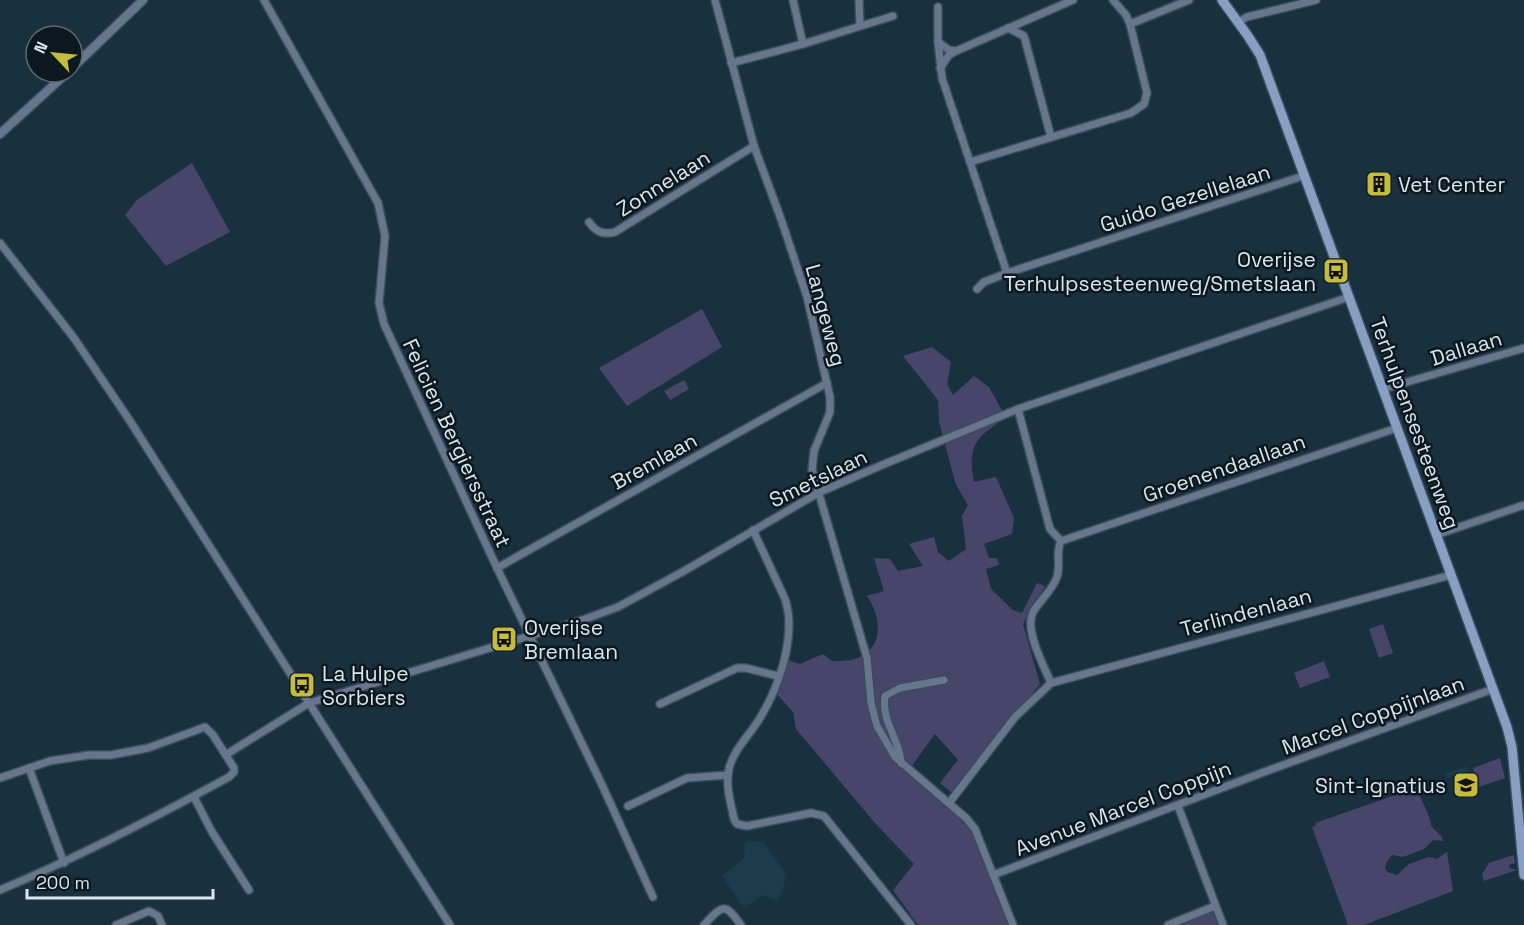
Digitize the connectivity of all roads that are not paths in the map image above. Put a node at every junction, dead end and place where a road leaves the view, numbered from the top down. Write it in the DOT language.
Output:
graph roads {
  1 [pos="143,0"];
  2 [pos="264,0"];
  3 [pos="715,0"];
  4 [pos="793,0"];
  5 [pos="859,0"];
  6 [pos="1073,0"];
  7 [pos="1113,0"];
  8 [pos="1189,0"];
  9 [pos="1222,0"];
  10 [pos="1316,0"];
  11 [pos="938,7"];
  12 [pos="893,16"];
  13 [pos="1029,20"];
  14 [pos="1238,22"];
  15 [pos="1130,24"];
  16 [pos="860,26"];
  17 [pos="1008,28"];
  18 [pos="1024,36"];
  19 [pos="938,42"];
  20 [pos="803,44"];
  21 [pos="956,51"];
  22 [pos="84,57"];
  23 [pos="731,63"];
  24 [pos="940,68"];
  25 [pos="55,84"];
  26 [pos="0,134"];
  27 [pos="1051,137"];
  28 [pos="754,146"];
  29 [pos="970,162"];
  30 [pos="1304,176"];
  31 [pos="589,222"];
  32 [pos="0,243"];
  33 [pos="1007,273"];
  34 [pos="977,289"];
  35 [pos="1349,297"];
  36 [pos="1524,348"];
  37 [pos="826,383"];
  38 [pos="1383,389"];
  39 [pos="1018,409"];
  40 [pos="1397,428"];
  41 [pos="818,493"];
  42 [pos="1524,506"];
  43 [pos="753,530"];
  44 [pos="1436,535"];
  45 [pos="1061,541"];
  46 [pos="497,568"];
  47 [pos="1450,575"];
  48 [pos="530,636"];
  49 [pos="778,676"];
  50 [pos="944,680"];
  51 [pos="1051,683"];
  52 [pos="1493,689"];
  53 [pos="309,703"];
  54 [pos="660,704"];
  55 [pos="227,754"];
  56 [pos="901,763"];
  57 [pos="29,768"];
  58 [pos="1264,772"];
  59 [pos="728,775"];
  60 [pos="0,778"];
  61 [pos="194,797"];
  62 [pos="949,803"];
  63 [pos="628,806"];
  64 [pos="1178,806"];
  65 [pos="64,863"];
  66 [pos="993,875"];
  67 [pos="1524,875"];
  68 [pos="0,890"];
  69 [pos="249,890"];
  70 [pos="653,897"];
  71 [pos="1215,906"];
  72 [pos="116,925"];
  73 [pos="162,925"];
  74 [pos="450,925"];
  75 [pos="704,925"];
  76 [pos="741,925"];
  77 [pos="911,925"];
  78 [pos="1013,925"];
  79 [pos="1168,925"];
  80 [pos="1223,925"];
  1 -- 22 [label="street"];
  2 -- 46 [label="street, Felicien Bergiersstraat"];
  3 -- 23 [label="street, Langeweg"];
  4 -- 20 [label="street"];
  5 -- 16 [label="street"];
  6 -- 13 [label="street"];
  7 -- 15 [label="street"];
  8 -- 15 [label="street"];
  9 -- 14 [label="main road, Terhulpensesteenweg"];
  10 -- 14 [label="street"];
  11 -- 19 [label="street"];
  12 -- 16 [label="street"];
  13 -- 17 [label="street"];
  13 -- 18 [label="street"];
  14 -- 30 [label="main road, Terhulpensesteenweg"];
  15 -- 27 [label="street"];
  16 -- 20 [label="street"];
  17 -- 18 [label="street"];
  17 -- 21 [label="street"];
  18 -- 27 [label="street"];
  19 -- 21 [label="street"];
  19 -- 24 [label="street"];
  20 -- 23 [label="street"];
  21 -- 24 [label="street"];
  23 -- 28 [label="street, Langeweg"];
  24 -- 29 [label="street"];
  25 -- 26 [label="street"];
  27 -- 29 [label="street"];
  28 -- 31 [label="street, Zonnelaan"];
  28 -- 37 [label="street, Langeweg"];
  29 -- 33 [label="street"];
  30 -- 33 [label="street, Guido Gezellelaan"];
  30 -- 35 [label="main road, Terhulpensesteenweg"];
  32 -- 53 [label="street"];
  33 -- 34 [label="street, Guido Gezellelaan"];
  35 -- 38 [label="main road, Terhulpensesteenweg"];
  35 -- 39 [label="street, Smetslaan"];
  36 -- 38 [label="street, Dallaan"];
  37 -- 41 [label="street, Langeweg"];
  37 -- 46 [label="street, Bremlaan"];
  38 -- 40 [label="main road, Terhulpensesteenweg"];
  39 -- 41 [label="street, Smetslaan"];
  39 -- 45 [label="street"];
  40 -- 44 [label="main road, Terhulpensesteenweg"];
  40 -- 45 [label="street, Groenendaallaan"];
  41 -- 43 [label="street, Smetslaan"];
  41 -- 56 [label="street, Langeweg"];
  42 -- 44 [label="street"];
  43 -- 48 [label="street, Smetslaan"];
  43 -- 49 [label="street"];
  44 -- 47 [label="main road, Terhulpensesteenweg"];
  45 -- 51 [label="street"];
  46 -- 48 [label="street, Felicien Bergiersstraat"];
  47 -- 51 [label="street, Terlindenlaan"];
  47 -- 52 [label="main road, Terhulpensesteenweg"];
  48 -- 53 [label="street, Smetslaan"];
  48 -- 70 [label="street, Felicien Bergiersstraat"];
  49 -- 54 [label="street"];
  49 -- 59 [label="street"];
  50 -- 56 [label="street"];
  51 -- 62 [label="street"];
  52 -- 58 [label="street, Marcel Coppijnlaan"];
  52 -- 67 [label="main road, Terhulpensesteenweg"];
  53 -- 55 [label="street, Smetslaan"];
  53 -- 74 [label="street"];
  55 -- 57 [label="street"];
  55 -- 61 [label="street"];
  56 -- 62 [label="street, Langeweg"];
  57 -- 60 [label="street"];
  57 -- 65 [label="street"];
  58 -- 64 [label="street, Avenue Marcel Coppijn"];
  59 -- 63 [label="street"];
  59 -- 77 [label="street"];
  61 -- 65 [label="street"];
  61 -- 69 [label="street"];
  62 -- 66 [label="street, Langeweg"];
  64 -- 66 [label="street, Avenue Marcel Coppijn"];
  64 -- 71 [label="street"];
  65 -- 68 [label="street"];
  66 -- 78 [label="street, Langeweg"];
  71 -- 79 [label="street"];
  71 -- 80 [label="street"];
  72 -- 73 [label="street"];
  75 -- 76 [label="street"];
}
